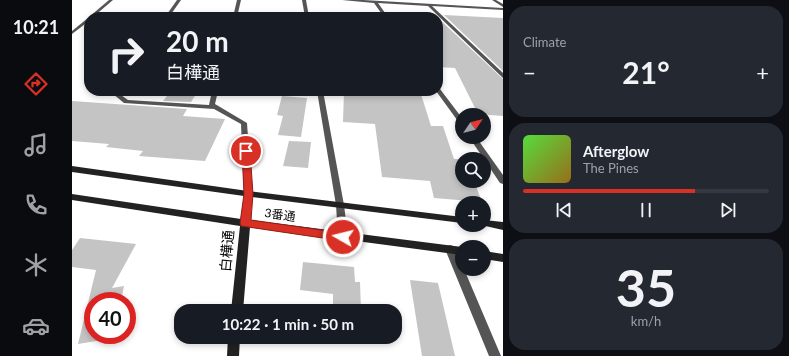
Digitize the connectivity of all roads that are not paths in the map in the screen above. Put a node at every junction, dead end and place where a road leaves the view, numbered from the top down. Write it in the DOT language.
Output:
graph roads {
  1 [pos="111,0"];
  2 [pos="178,0"];
  3 [pos="239,0"];
  4 [pos="304,0"];
  5 [pos="344,0"];
  6 [pos="494,0"];
  7 [pos="375,2"];
  8 [pos="429,5"];
  9 [pos="503,6"];
  10 [pos="503,9"];
  11 [pos="97,12"];
  12 [pos="170,12"];
  13 [pos="236,12"];
  14 [pos="306,12"];
  15 [pos="382,12"];
  16 [pos="436,12"];
  17 [pos="443,18"];
  18 [pos="84,23"];
  19 [pos="72,33"];
  20 [pos="503,76"];
  21 [pos="119,96"];
  22 [pos="215,96"];
  23 [pos="321,96"];
  24 [pos="442,96"];
  25 [pos="215,107"];
  26 [pos="455,113"];
  27 [pos="477,144"];
  28 [pos="72,169"];
  29 [pos="503,180"];
  30 [pos="248,194"];
  31 [pos="72,197"];
  32 [pos="340,205"];
  33 [pos="455,219"];
  34 [pos="245,223"];
  35 [pos="491,224"];
  36 [pos="503,226"];
  37 [pos="343,237"];
  38 [pos="450,250"];
  39 [pos="455,250"];
  40 [pos="491,256"];
  41 [pos="503,258"];
  42 [pos="238,304"];
  43 [pos="234,344"];
  44 [pos="233,356"];
  45 [pos="495,356"];
  1 -- 11 [label="street"];
  2 -- 12 [label="street"];
  3 -- 13 [label="street"];
  4 -- 14 [label="street"];
  5 -- 7 [label="street"];
  6 -- 9 [label="street"];
  7 -- 8 [label="street"];
  7 -- 15 [label="street"];
  8 -- 10 [label="street"];
  8 -- 16 [label="street"];
  17 -- 20 [label="street"];
  18 -- 19 [label="street"];
  21 -- 25 [label="street"];
  22 -- 25 [label="street"];
  23 -- 32 [label="street"];
  24 -- 26 [label="street"];
  25 -- 30 [label="street"];
  27 -- 29 [label="street"];
  28 -- 30 [label="street, 3番通"];
  30 -- 32 [label="street, 3番通"];
  30 -- 34 [label="street, 白樺通"];
  31 -- 34 [label="street, 3番通"];
  32 -- 33 [label="street, 3番通"];
  32 -- 37 [label="street"];
  34 -- 37 [label="street, 3番通"];
  34 -- 42 [label="street, 白樺通"];
  35 -- 36 [label="street"];
  37 -- 38 [label="street, 3番通"];
  38 -- 39 [label="street, 3番通"];
  38 -- 45 [label="street"];
  40 -- 41 [label="street"];
  43 -- 44 [label="street"];
}
